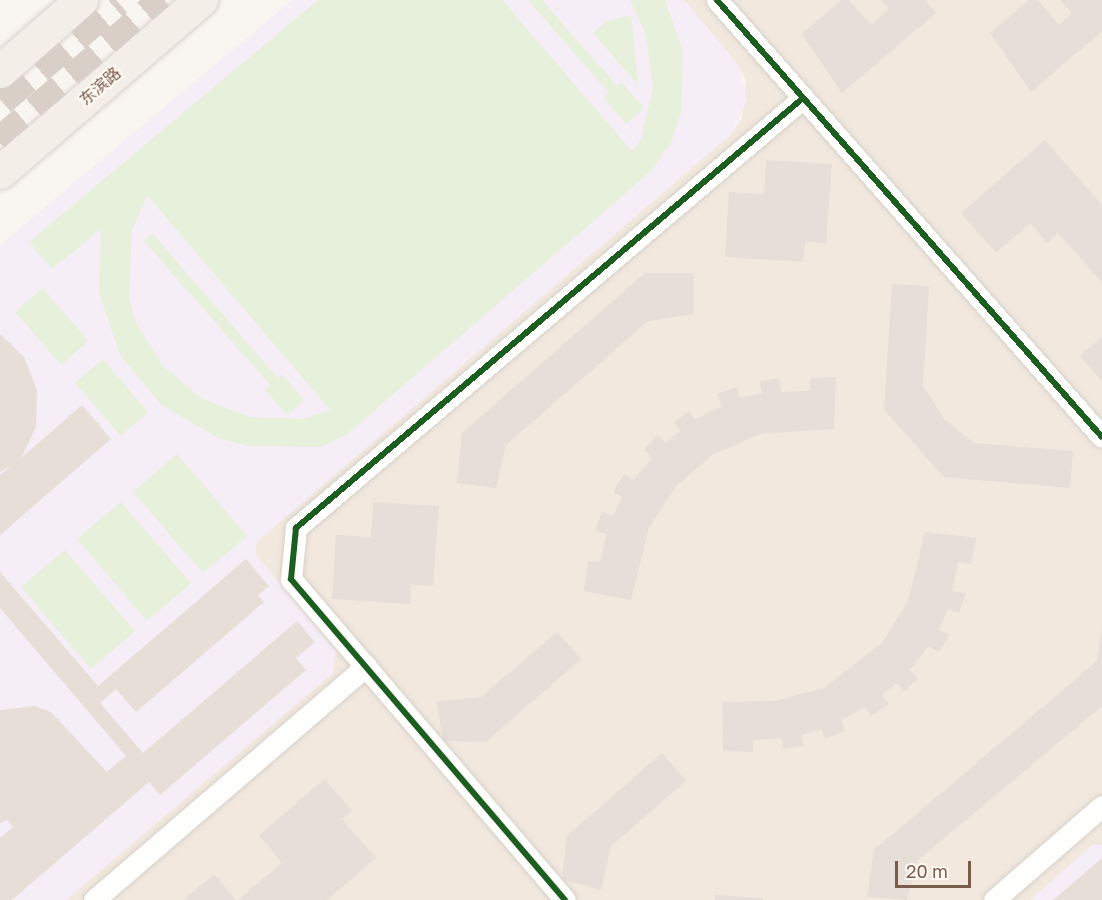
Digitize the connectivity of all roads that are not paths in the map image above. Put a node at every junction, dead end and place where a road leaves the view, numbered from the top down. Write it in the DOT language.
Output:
graph roads {
  1 [pos="81,0"];
  2 [pos="201,0"];
  3 [pos="717,0"];
  4 [pos="0,71"];
  5 [pos="803,98"];
  6 [pos="0,172"];
  7 [pos="1102,437"];
  8 [pos="366,666"];
  9 [pos="1102,806"];
  10 [pos="94,900"];
  11 [pos="565,900"];
  12 [pos="994,900"];
  1 -- 4 [label="main road"];
  2 -- 6 [label="main road, 东滨路"];
  3 -- 5 [label="street"];
  5 -- 7 [label="street"];
  5 -- 8 [label="street"];
  8 -- 10 [label="street"];
  8 -- 11 [label="street"];
  9 -- 12 [label="street"];
}
